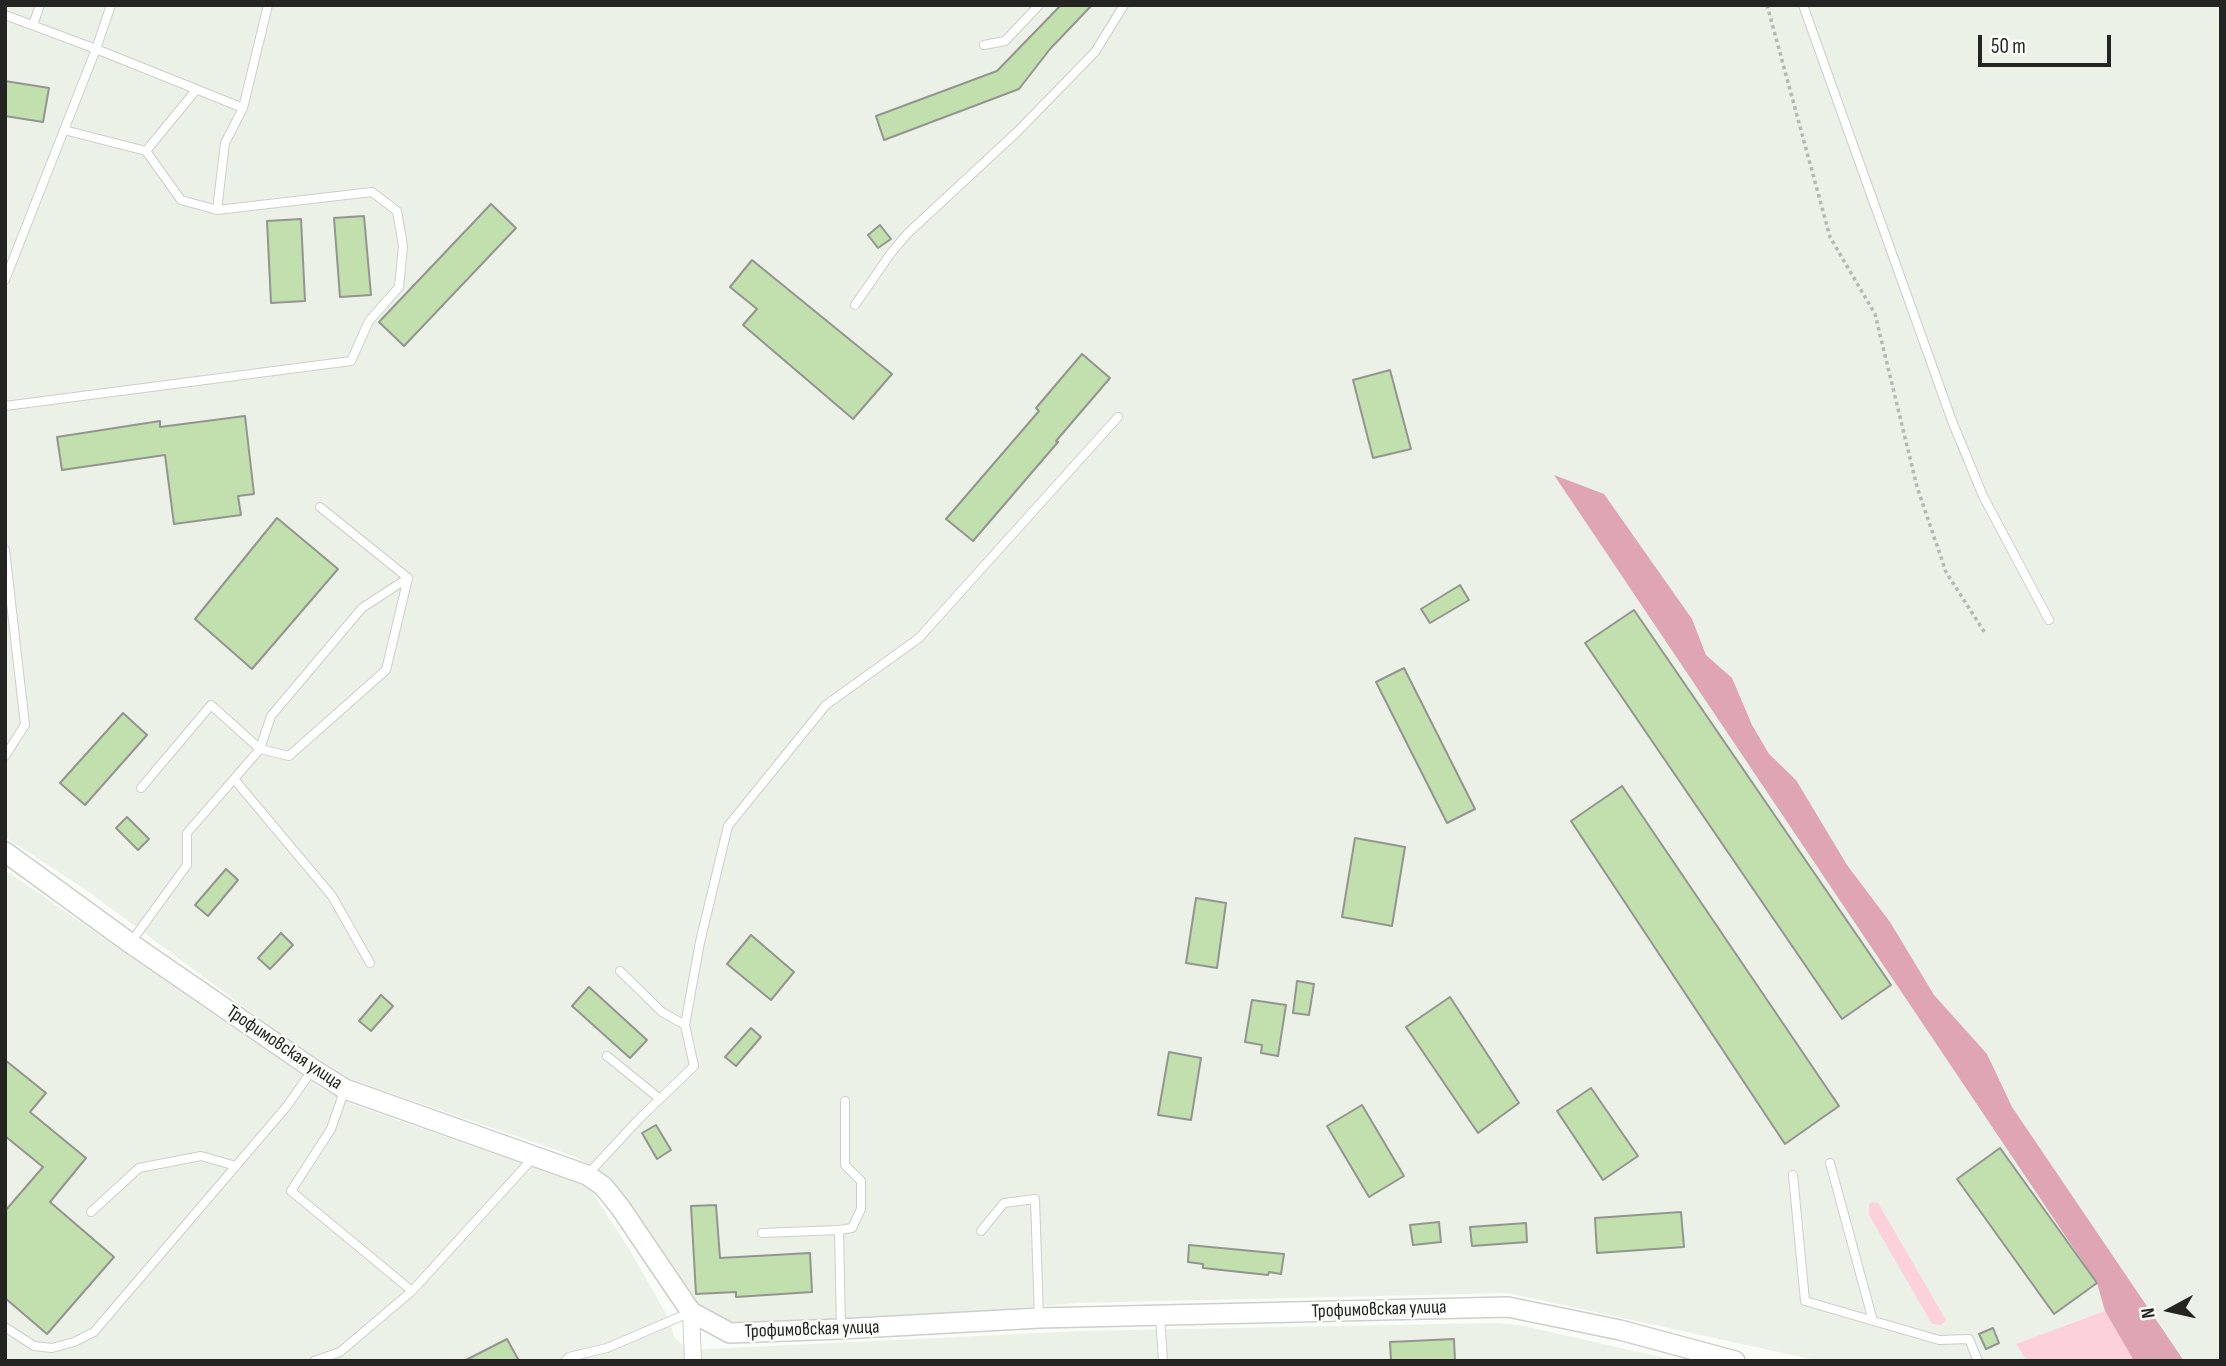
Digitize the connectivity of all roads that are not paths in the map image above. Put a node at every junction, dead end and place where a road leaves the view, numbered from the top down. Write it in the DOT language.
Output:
graph roads {
  1 [pos="40,5"];
  2 [pos="111,5"];
  3 [pos="268,5"];
  4 [pos="1039,5"];
  5 [pos="1124,5"];
  6 [pos="1803,5"];
  7 [pos="5,15"];
  8 [pos="33,25"];
  9 [pos="984,45"];
  10 [pos="96,49"];
  11 [pos="196,90"];
  12 [pos="243,108"];
  13 [pos="64,130"];
  14 [pos="146,151"];
  15 [pos="217,210"];
  16 [pos="5,280"];
  17 [pos="855,305"];
  18 [pos="5,406"];
  19 [pos="1118,416"];
  20 [pos="320,507"];
  21 [pos="5,550"];
  22 [pos="408,578"];
  23 [pos="2049,620"];
  24 [pos="260,749"];
  25 [pos="5,756"];
  26 [pos="234,779"];
  27 [pos="141,788"];
  28 [pos="5,852"];
  29 [pos="131,943"];
  30 [pos="370,963"];
  31 [pos="620,971"];
  32 [pos="685,1025"];
  33 [pos="607,1056"];
  34 [pos="313,1069"];
  35 [pos="345,1089"];
  36 [pos="660,1099"];
  37 [pos="845,1101"];
  38 [pos="535,1156"];
  39 [pos="1830,1163"];
  40 [pos="236,1166"];
  41 [pos="587,1175"];
  42 [pos="1793,1175"];
  43 [pos="91,1212"];
  44 [pos="839,1230"];
  45 [pos="981,1231"];
  46 [pos="762,1233"];
  47 [pos="412,1291"];
  48 [pos="691,1312"];
  49 [pos="1160,1316"];
  50 [pos="1039,1318"];
  51 [pos="1873,1321"];
  52 [pos="5,1327"];
  53 [pos="841,1329"];
  54 [pos="314,1361"];
  55 [pos="565,1361"];
  56 [pos="693,1361"];
  57 [pos="1163,1361"];
  58 [pos="1735,1361"];
  59 [pos="1978,1361"];
  1 -- 8 [label="lane"];
  2 -- 10 [label="lane"];
  3 -- 12 [label="lane"];
  4 -- 9 [label="lane"];
  5 -- 17 [label="lane"];
  6 -- 23 [label="lane"];
  7 -- 8 [label="lane"];
  8 -- 10 [label="lane"];
  10 -- 11 [label="lane"];
  10 -- 13 [label="lane"];
  11 -- 12 [label="lane"];
  11 -- 14 [label="lane"];
  12 -- 15 [label="lane"];
  13 -- 14 [label="lane"];
  13 -- 16 [label="lane"];
  14 -- 15 [label="lane"];
  15 -- 18 [label="lane"];
  19 -- 32 [label="lane"];
  20 -- 22 [label="lane"];
  21 -- 25 [label="lane"];
  22 -- 24 [label="lane"];
  22 -- 24 [label="lane"];
  24 -- 26 [label="lane"];
  24 -- 27 [label="lane"];
  26 -- 29 [label="lane"];
  26 -- 30 [label="lane"];
  28 -- 29 [label="street, Трофимовская улица"];
  29 -- 34 [label="street, Трофимовская улица"];
  31 -- 32 [label="lane"];
  32 -- 36 [label="lane"];
  33 -- 36 [label="lane"];
  34 -- 35 [label="street, Трофимовская улица"];
  34 -- 40 [label="lane"];
  35 -- 38 [label="street, Трофимовская улица"];
  35 -- 47 [label="lane"];
  36 -- 41 [label="lane"];
  37 -- 44 [label="lane"];
  38 -- 41 [label="street, Трофимовская улица"];
  38 -- 47 [label="lane"];
  39 -- 51 [label="lane"];
  40 -- 43 [label="lane"];
  40 -- 52 [label="lane"];
  41 -- 48 [label="street, Трофимовская улица"];
  42 -- 51 [label="lane"];
  44 -- 46 [label="lane"];
  44 -- 53 [label="lane"];
  45 -- 50 [label="lane"];
  47 -- 54 [label="lane"];
  48 -- 53 [label="street, Трофимовская улица"];
  48 -- 55 [label="lane"];
  48 -- 56 [label="street"];
  49 -- 50 [label="street, Трофимовская улица"];
  49 -- 57 [label="lane"];
  49 -- 58 [label="street, Трофимовская улица"];
  50 -- 53 [label="street, Трофимовская улица"];
  51 -- 59 [label="lane"];
}
